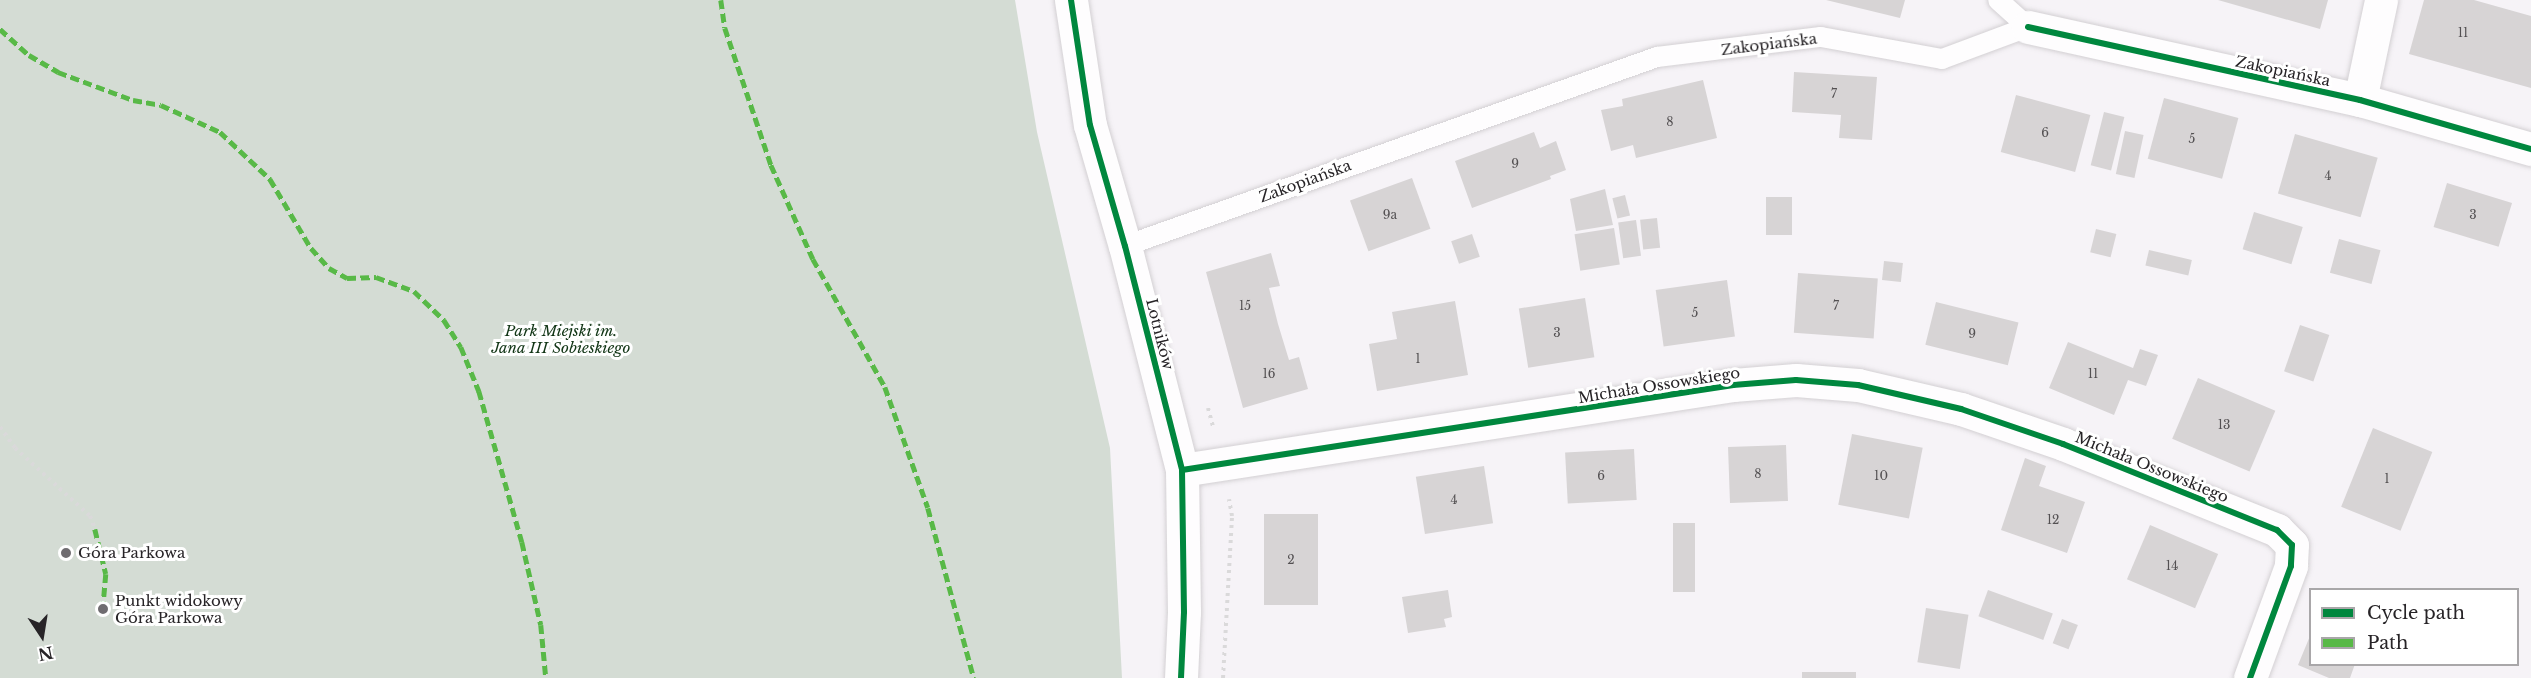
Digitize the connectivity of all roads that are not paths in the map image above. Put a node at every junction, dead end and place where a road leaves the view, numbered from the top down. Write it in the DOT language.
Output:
graph roads {
  1 [pos="1071,0"];
  2 [pos="1998,0"];
  3 [pos="2381,0"];
  4 [pos="2028,27"];
  5 [pos="2360,100"];
  6 [pos="2531,148"];
  7 [pos="1125,246"];
  8 [pos="1182,470"];
  9 [pos="1181,678"];
  10 [pos="2250,678"];
  1 -- 7 [label="street, Lotników"];
  2 -- 4 [label="lane"];
  3 -- 5 [label="street"];
  4 -- 5 [label="street, Zakopiańska"];
  4 -- 7 [label="lane, Zakopiańska"];
  5 -- 6 [label="street, Zakopiańska"];
  7 -- 8 [label="street, Lotników"];
  8 -- 9 [label="street, Lotników"];
  8 -- 10 [label="street, Michała Ossowskiego"];
}
